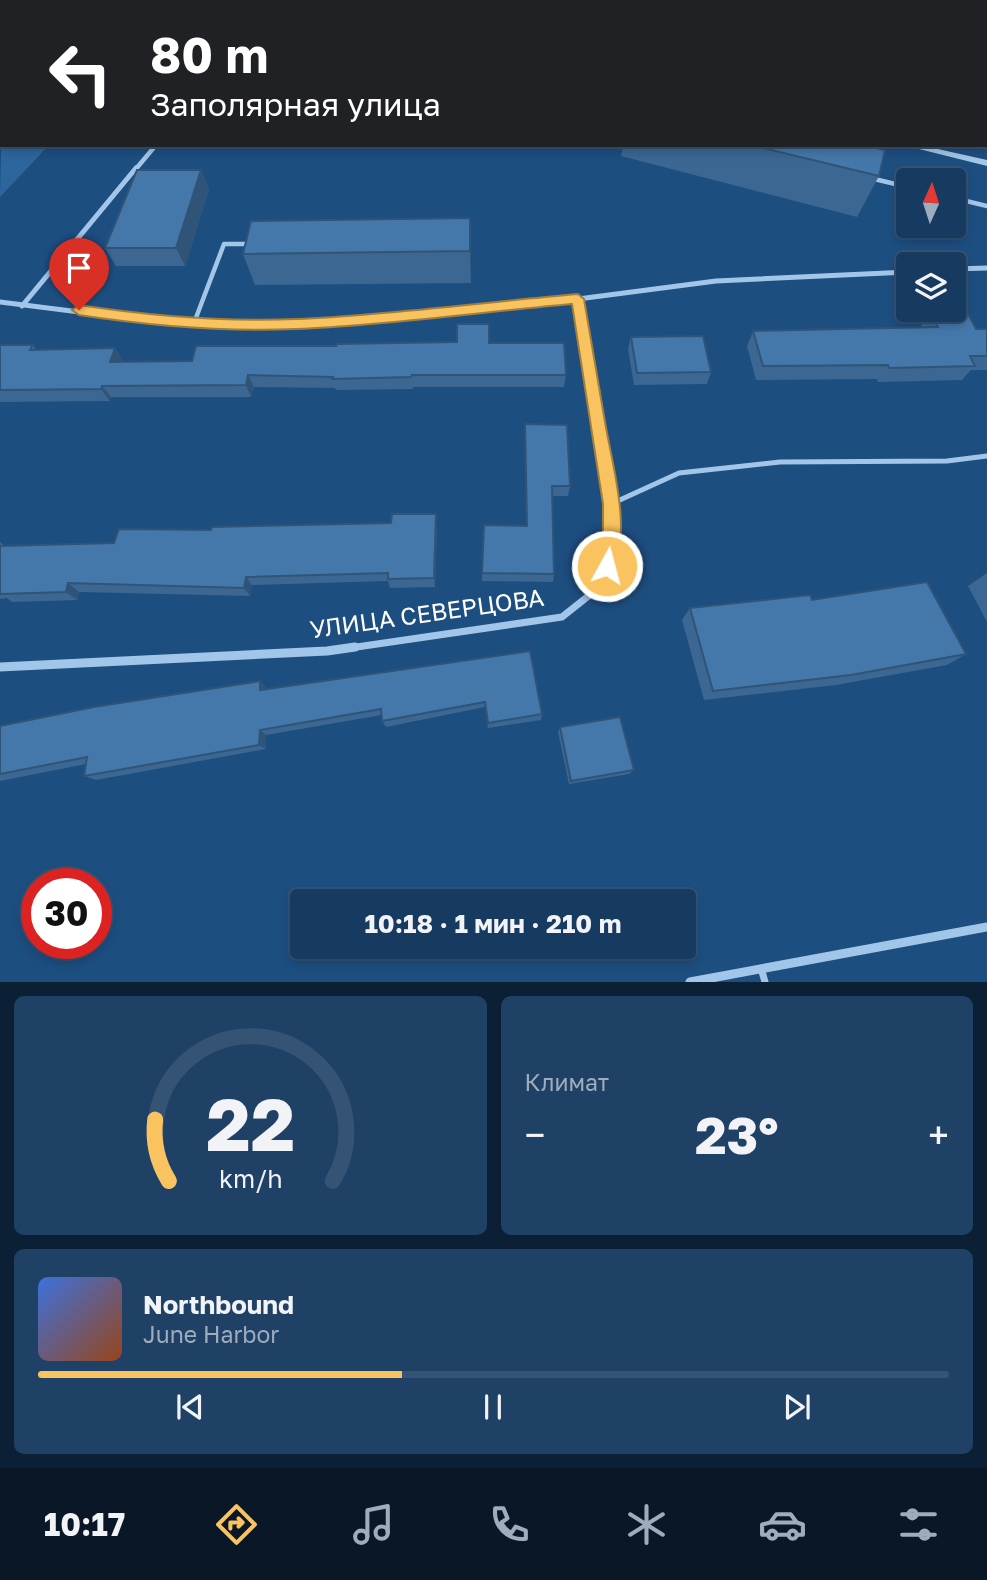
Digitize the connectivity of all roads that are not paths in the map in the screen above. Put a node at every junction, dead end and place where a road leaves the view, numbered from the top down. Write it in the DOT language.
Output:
graph roads {
  1 [pos="154,147"];
  2 [pos="916,147"];
  3 [pos="987,163"];
  4 [pos="858,175"];
  5 [pos="896,184"];
  6 [pos="966,201"];
  7 [pos="987,206"];
  8 [pos="265,244"];
  9 [pos="987,268"];
  10 [pos="966,269"];
  11 [pos="896,273"];
  12 [pos="578,299"];
  13 [pos="0,302"];
  14 [pos="22,306"];
  15 [pos="194,323"];
  16 [pos="987,456"];
  17 [pos="611,504"];
  18 [pos="0,667"];
  19 [pos="987,927"];
  20 [pos="761,968"];
  21 [pos="690,982"];
  22 [pos="765,982"];
  1 -- 14 [label="street"];
  2 -- 3 [label="street"];
  4 -- 5 [label="lane"];
  6 -- 7 [label="lane"];
  8 -- 15 [label="lane"];
  9 -- 10 [label="street"];
  11 -- 12 [label="street"];
  12 -- 15 [label="street"];
  12 -- 17 [label="street, УЛИЦА СЕВЕРЦОВА"];
  13 -- 14 [label="street"];
  14 -- 15 [label="street"];
  16 -- 17 [label="lane"];
  17 -- 18 [label="street, УЛИЦА СЕВЕРЦОВА"];
  19 -- 20 [label="street"];
  20 -- 21 [label="street"];
  20 -- 22 [label="lane"];
}
